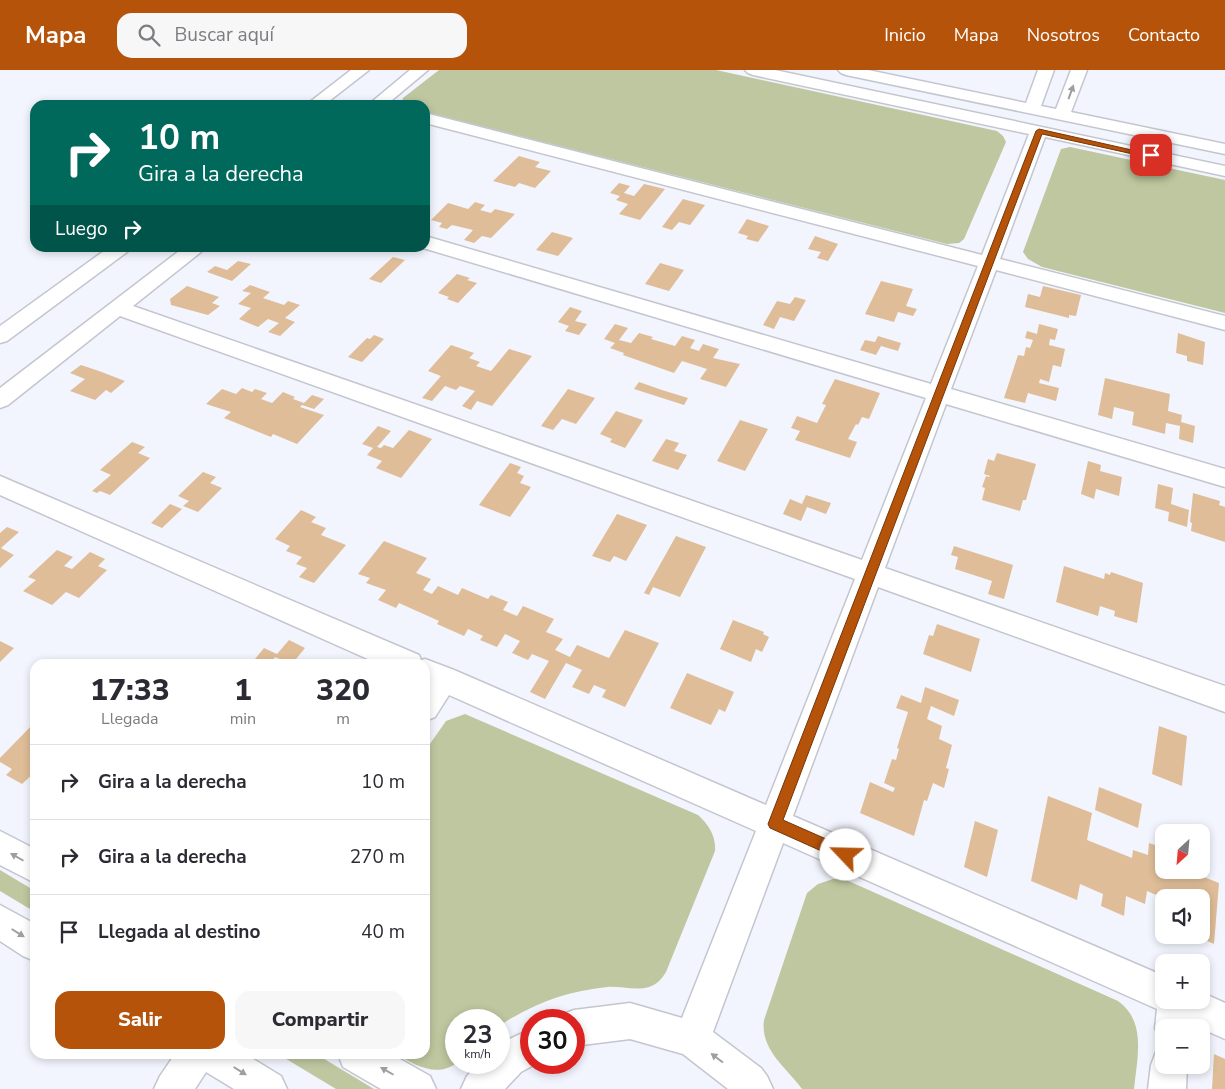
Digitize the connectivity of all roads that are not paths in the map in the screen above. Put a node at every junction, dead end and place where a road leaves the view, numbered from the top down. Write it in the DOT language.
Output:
graph roads {
  1 [pos="361,70"];
  2 [pos="420,70"];
  3 [pos="753,70"];
  4 [pos="846,70"];
  5 [pos="1046,70"];
  6 [pos="1079,70"];
  7 [pos="321,100"];
  8 [pos="382,100"];
  9 [pos="1062,115"];
  10 [pos="430,119"];
  11 [pos="1036,120"];
  12 [pos="1225,149"];
  13 [pos="1225,171"];
  14 [pos="430,243"];
  15 [pos="115,252"];
  16 [pos="189,252"];
  17 [pos="990,264"];
  18 [pos="118,308"];
  19 [pos="1225,323"];
  20 [pos="0,336"];
  21 [pos="939,394"];
  22 [pos="0,400"];
  23 [pos="1225,478"];
  24 [pos="0,484"];
  25 [pos="870,573"];
  26 [pos="398,659"];
  27 [pos="435,675"];
  28 [pos="430,692"];
  29 [pos="1225,699"];
  30 [pos="775,824"];
  31 [pos="0,847"];
  32 [pos="30,864"];
  33 [pos="0,922"];
  34 [pos="30,941"];
  35 [pos="1155,990"];
  36 [pos="1199,1009"];
  37 [pos="1225,1020"];
  38 [pos="585,1027"];
  39 [pos="692,1039"];
  40 [pos="520,1053"];
  41 [pos="193,1059"];
  42 [pos="220,1059"];
  43 [pos="365,1059"];
  44 [pos="1168,1074"];
  45 [pos="173,1089"];
  46 [pos="268,1089"];
  47 [pos="417,1089"];
  48 [pos="480,1089"];
  49 [pos="754,1089"];
  50 [pos="1167,1089"];
  1 -- 7 [label="street"];
  2 -- 8 [label="street"];
  3 -- 11 [label="street"];
  4 -- 11 [label="street"];
  5 -- 11 [label="street"];
  9 -- 6 [label="street, one-way"];
  9 -- 11 [label="street"];
  9 -- 12 [label="street"];
  10 -- 17 [label="street"];
  11 -- 13 [label="street"];
  11 -- 17 [label="street"];
  14 -- 21 [label="street"];
  15 -- 20 [label="street"];
  16 -- 18 [label="street"];
  17 -- 19 [label="street"];
  17 -- 21 [label="street"];
  18 -- 22 [label="street"];
  18 -- 25 [label="street"];
  21 -- 23 [label="street"];
  21 -- 25 [label="street"];
  24 -- 26 [label="street"];
  25 -- 29 [label="street"];
  25 -- 30 [label="street"];
  27 -- 28 [label="street"];
  27 -- 30 [label="street"];
  30 -- 35 [label="street"];
  30 -- 39 [label="street"];
  32 -- 31 [label="street, one-way"];
  33 -- 34 [label="street, one-way"];
  36 -- 37 [label="street"];
  38 -- 39 [label="street"];
  49 -- 39 [label="street, one-way"];
  40 -- 48 [label="street"];
  41 -- 45 [label="street"];
  42 -- 46 [label="street, one-way"];
  47 -- 43 [label="street, one-way"];
  44 -- 50 [label="street"];
}
